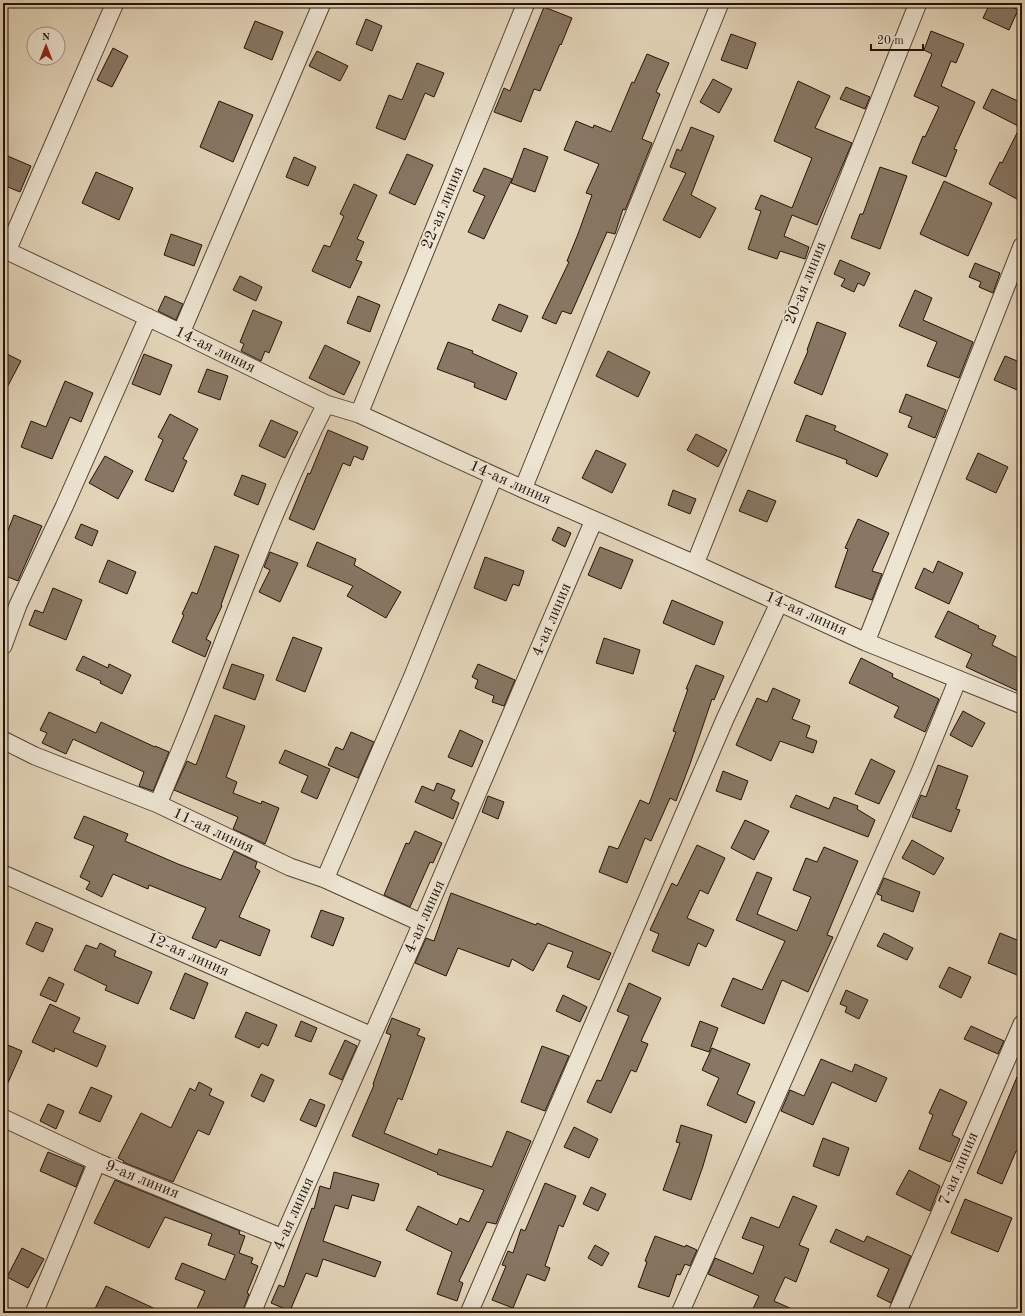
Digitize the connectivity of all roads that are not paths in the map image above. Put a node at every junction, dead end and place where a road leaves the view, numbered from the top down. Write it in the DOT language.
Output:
graph roads {
  1 [pos="114,3"];
  2 [pos="322,3"];
  3 [pos="526,3"];
  4 [pos="720,3"];
  5 [pos="918,3"];
  6 [pos="1022,246"];
  7 [pos="4,251"];
  8 [pos="148,317"];
  9 [pos="181,333"];
  10 [pos="326,404"];
  11 [pos="359,414"];
  12 [pos="494,476"];
  13 [pos="523,489"];
  14 [pos="594,520"];
  15 [pos="695,564"];
  16 [pos="780,603"];
  17 [pos="866,642"];
  18 [pos="3,646"];
  19 [pos="958,679"];
  20 [pos="1022,705"];
  21 [pos="3,740"];
  22 [pos="158,804"];
  23 [pos="3,874"];
  24 [pos="325,879"];
  25 [pos="422,923"];
  26 [pos="1022,1024"];
  27 [pos="372,1036"];
  28 [pos="3,1118"];
  29 [pos="97,1162"];
  30 [pos="283,1238"];
  31 [pos="34,1313"];
  32 [pos="252,1313"];
  33 [pos="469,1313"];
  34 [pos="680,1313"];
  35 [pos="897,1313"];
  1 -- 7 [label="street"];
  2 -- 9 [label="street"];
  3 -- 11 [label="street, 22-ая линия"];
  4 -- 13 [label="street"];
  5 -- 15 [label="street, 20-ая линия"];
  6 -- 17 [label="street"];
  7 -- 8 [label="street, 14-ая линия"];
  8 -- 9 [label="street, 14-ая линия"];
  8 -- 18 [label="street"];
  9 -- 10 [label="street, 14-ая линия"];
  10 -- 11 [label="street, 14-ая линия"];
  10 -- 22 [label="street"];
  11 -- 12 [label="street, 14-ая линия"];
  12 -- 13 [label="street, 14-ая линия"];
  12 -- 24 [label="street"];
  13 -- 14 [label="street, 14-ая линия"];
  14 -- 15 [label="street, 14-ая линия"];
  14 -- 25 [label="street, 4-ая линия"];
  15 -- 16 [label="street, 14-ая линия"];
  16 -- 17 [label="street, 14-ая линия"];
  16 -- 33 [label="street"];
  17 -- 19 [label="street, 14-ая линия"];
  19 -- 20 [label="street, 14-ая линия"];
  19 -- 34 [label="street"];
  21 -- 22 [label="street, 11-ая линия"];
  22 -- 24 [label="street, 11-ая линия"];
  23 -- 27 [label="street, 12-ая линия"];
  24 -- 25 [label="street, 11-ая линия"];
  25 -- 27 [label="street, 4-ая линия"];
  26 -- 35 [label="street, 7-ая линия"];
  27 -- 30 [label="street, 4-ая линия"];
  28 -- 29 [label="street, 9-ая линия"];
  29 -- 30 [label="street, 9-ая линия"];
  29 -- 31 [label="street"];
  30 -- 32 [label="street, 4-ая линия"];
}
